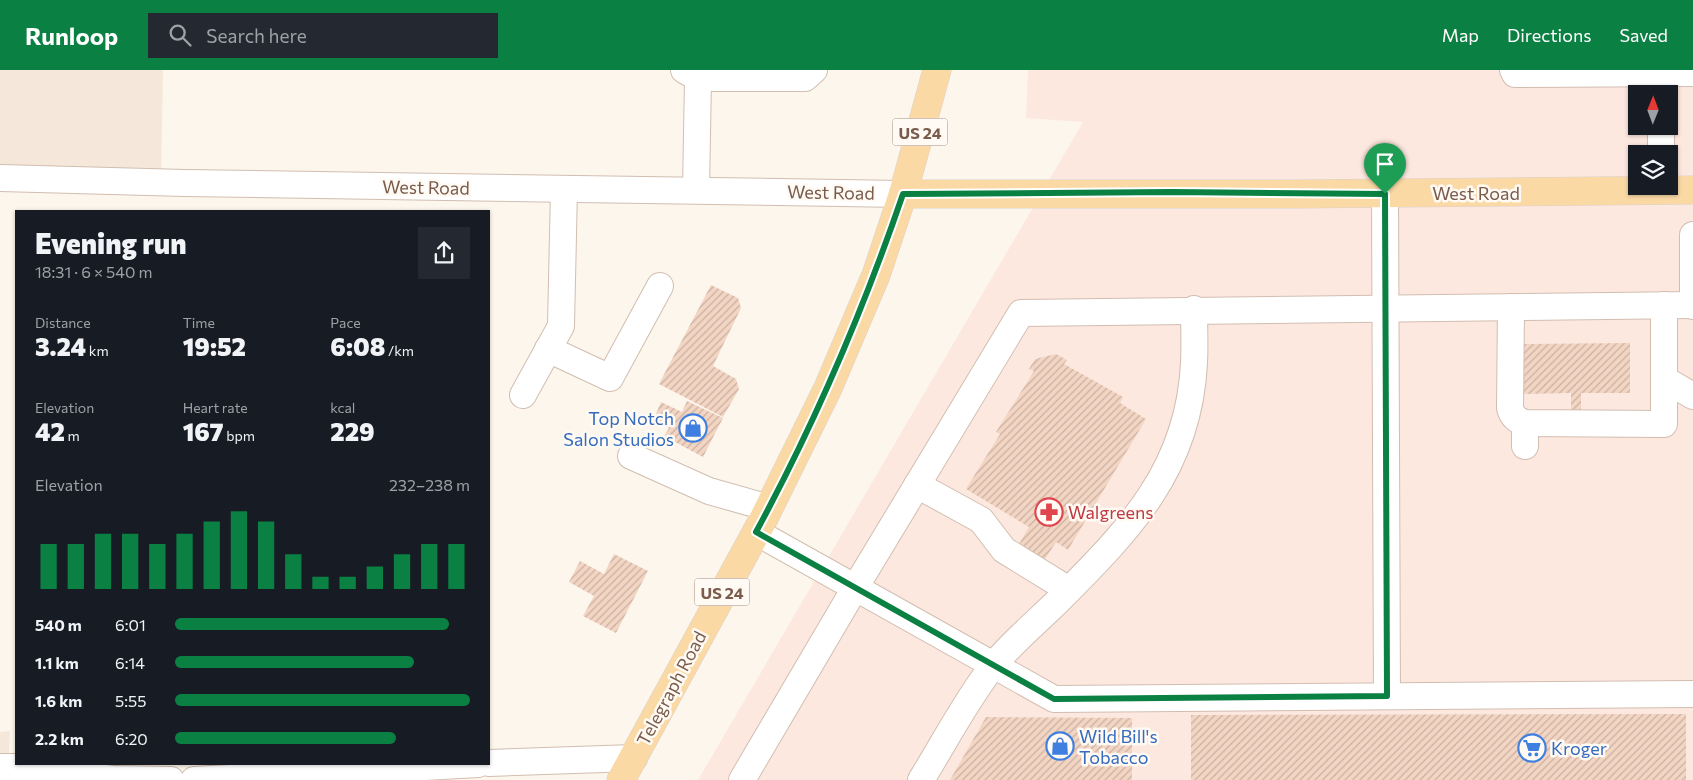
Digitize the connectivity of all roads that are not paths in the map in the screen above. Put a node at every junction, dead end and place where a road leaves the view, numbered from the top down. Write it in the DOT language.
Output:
graph roads {
  1 [pos="814,70"];
  2 [pos="937,70"];
  3 [pos="1513,70"];
  4 [pos="1693,73"];
  5 [pos="691,74"];
  6 [pos="1661,83"];
  7 [pos="0,178"];
  8 [pos="564,189"];
  9 [pos="696,190"];
  10 [pos="1628,190"];
  11 [pos="1678,190"];
  12 [pos="1693,190"];
  13 [pos="903,194"];
  14 [pos="1385,194"];
  15 [pos="1693,235"];
  16 [pos="660,286"];
  17 [pos="1664,305"];
  18 [pos="1511,306"];
  19 [pos="1693,306"];
  20 [pos="1386,308"];
  21 [pos="1194,309"];
  22 [pos="548,349"];
  23 [pos="1664,379"];
  24 [pos="524,395"];
  25 [pos="1693,396"];
  26 [pos="630,456"];
  27 [pos="917,485"];
  28 [pos="769,508"];
  29 [pos="756,532"];
  30 [pos="855,588"];
  31 [pos="1069,590"];
  32 [pos="992,666"];
  33 [pos="1693,694"];
  34 [pos="1387,696"];
  35 [pos="490,763"];
  36 [pos="460,765"];
  37 [pos="0,767"];
  38 [pos="628,769"];
  39 [pos="171,780"];
  40 [pos="194,780"];
  41 [pos="742,780"];
  42 [pos="922,780"];
  1 -- 5 [label="street"];
  2 -- 13 [label="main road, Telegraph Road / US 24"];
  3 -- 6 [label="street"];
  4 -- 6 [label="street"];
  5 -- 9 [label="street"];
  7 -- 8 [label="street, West Road"];
  8 -- 9 [label="street, West Road"];
  8 -- 22 [label="street"];
  9 -- 13 [label="street, West Road"];
  10 -- 14 [label="main road, West Road"];
  11 -- 12 [label="main road, West Road"];
  13 -- 14 [label="main road, West Road"];
  13 -- 28 [label="main road, Telegraph Road / US 24"];
  14 -- 20 [label="street"];
  15 -- 19 [label="street"];
  16 -- 22 [label="street"];
  17 -- 18 [label="street"];
  17 -- 19 [label="street"];
  17 -- 23 [label="street"];
  18 -- 20 [label="street"];
  18 -- 23 [label="street"];
  20 -- 21 [label="street"];
  20 -- 34 [label="street"];
  21 -- 27 [label="street"];
  21 -- 31 [label="street"];
  22 -- 24 [label="street"];
  23 -- 25 [label="street"];
  26 -- 28 [label="street"];
  27 -- 30 [label="street"];
  27 -- 31 [label="street"];
  28 -- 29 [label="main road, Telegraph Road / US 24"];
  29 -- 30 [label="street"];
  29 -- 38 [label="main road, Telegraph Road / US 24"];
  30 -- 32 [label="street"];
  30 -- 41 [label="street"];
  31 -- 32 [label="street"];
  32 -- 34 [label="street"];
  32 -- 42 [label="street"];
  33 -- 34 [label="street"];
  35 -- 38 [label="street"];
  36 -- 40 [label="street"];
  37 -- 39 [label="street"];
}
